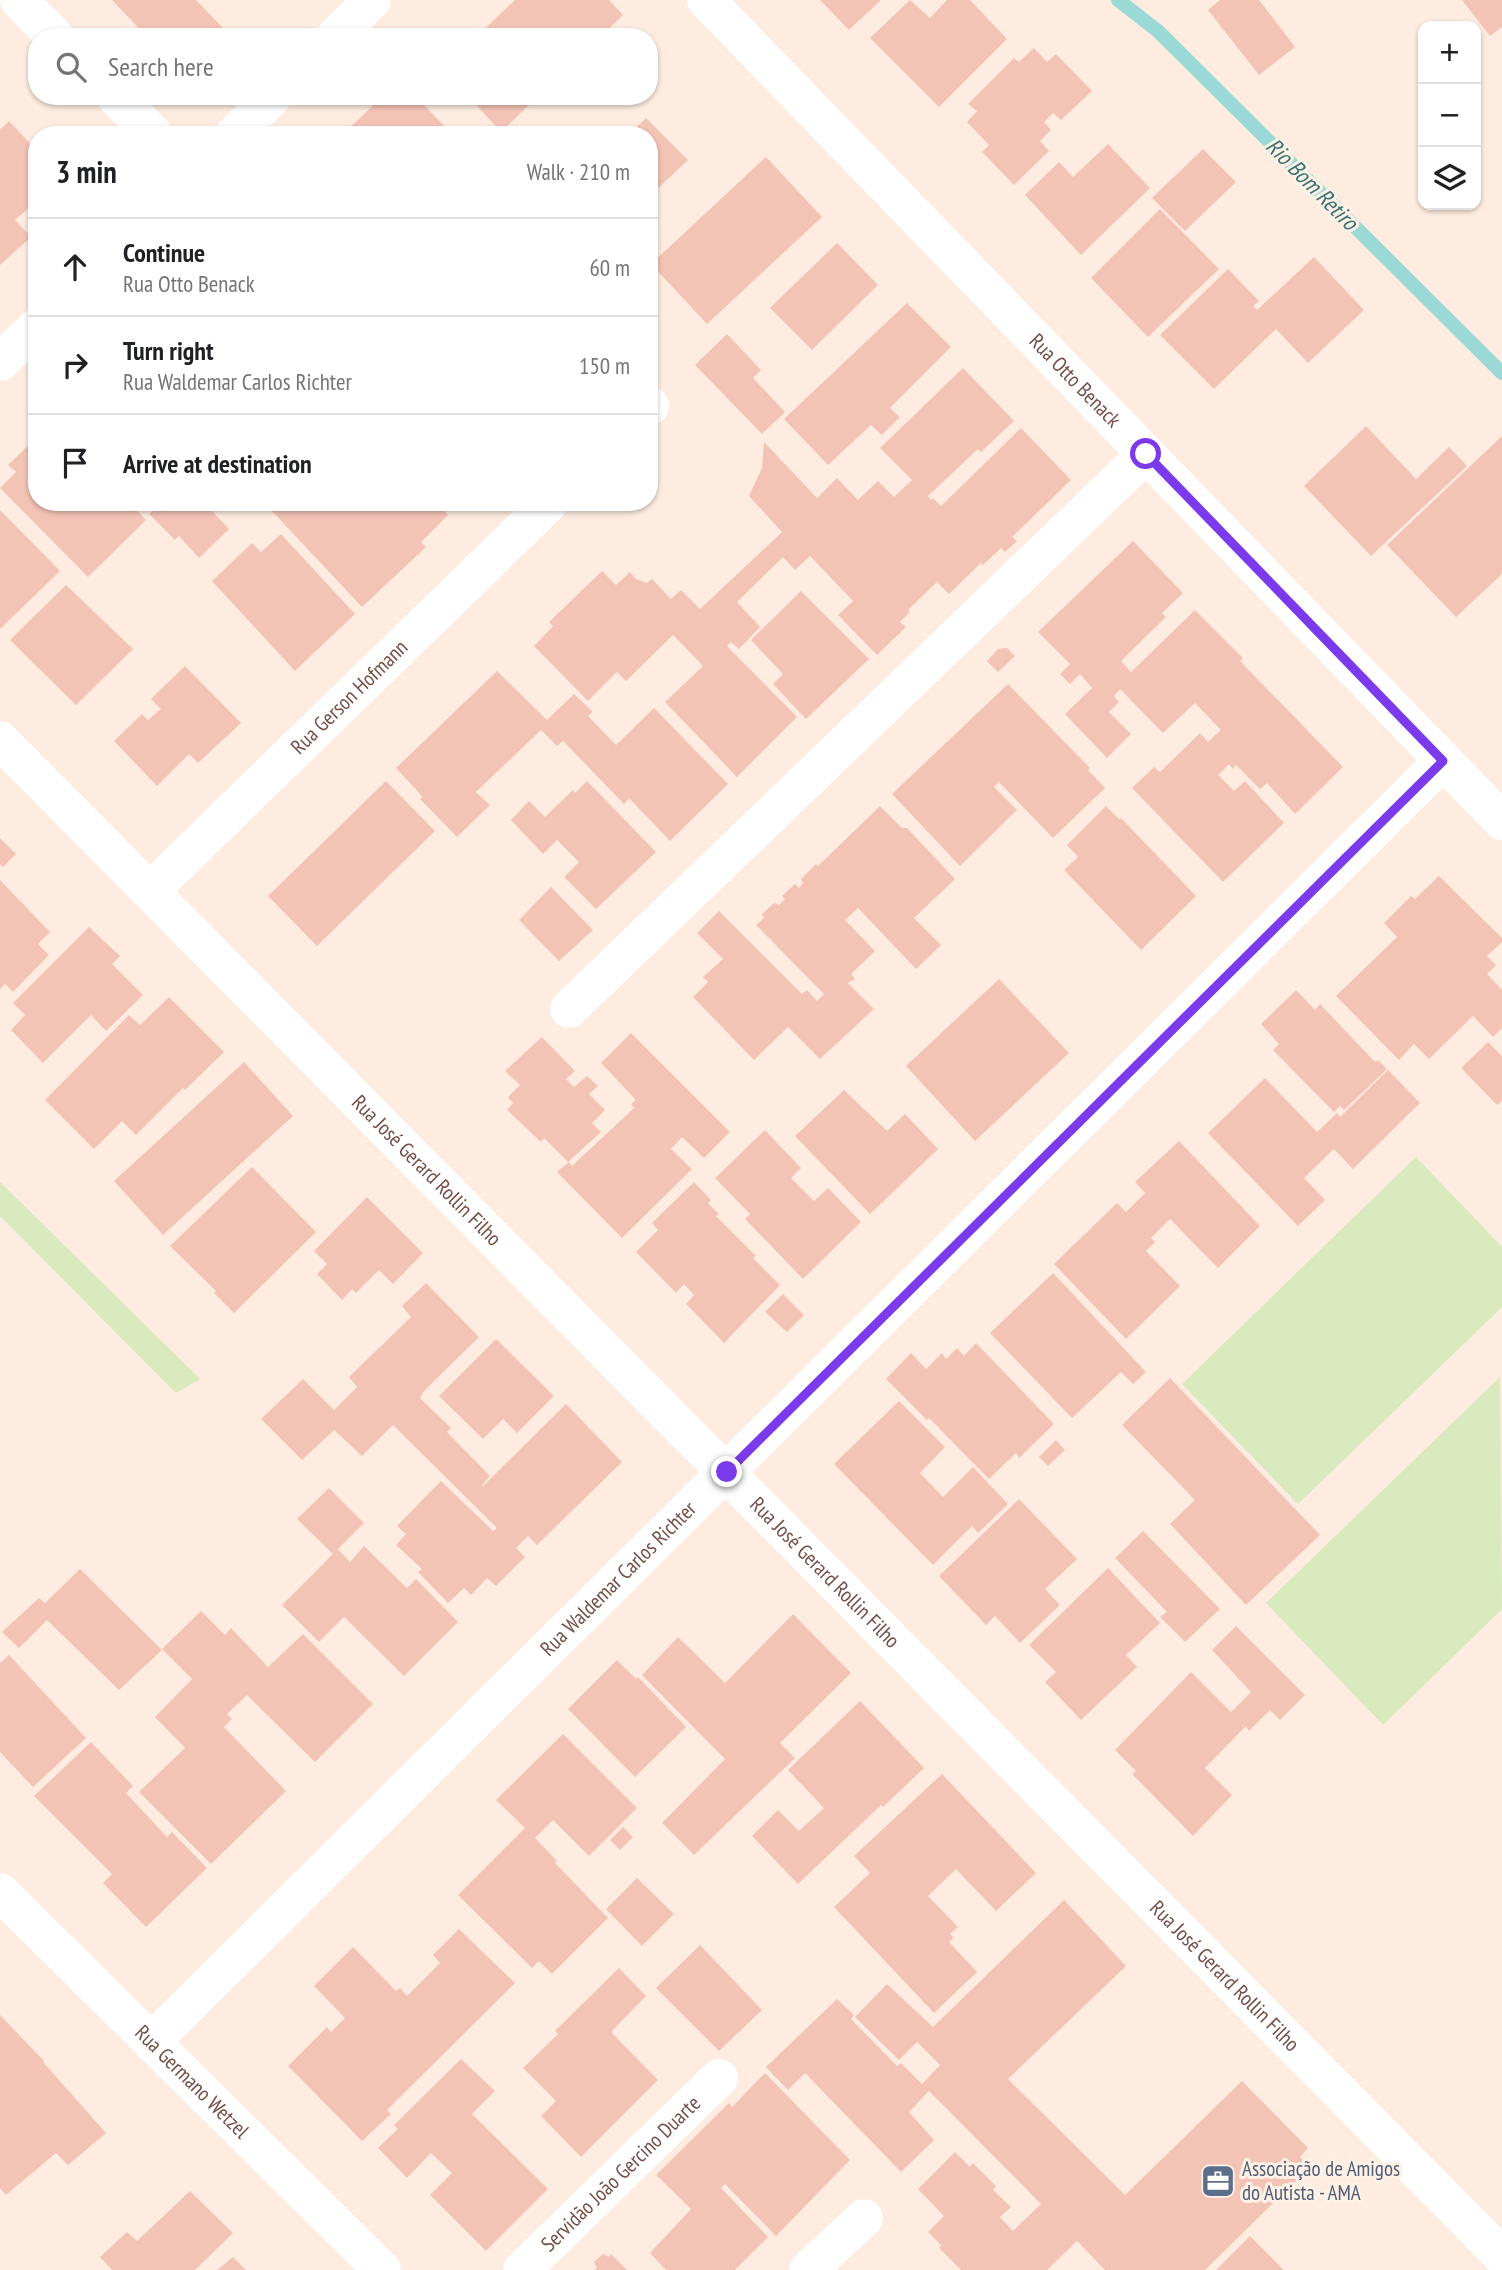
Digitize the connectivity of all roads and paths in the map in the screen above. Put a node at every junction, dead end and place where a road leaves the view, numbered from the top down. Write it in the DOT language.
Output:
graph roads {
  1 [pos="19,0"];
  2 [pos="372,0"];
  3 [pos="706,0"];
  4 [pos="46,28"];
  5 [pos="344,28"];
  6 [pos="124,105"];
  7 [pos="264,105"];
  8 [pos="145,126"];
  9 [pos="243,126"];
  10 [pos="28,336"];
  11 [pos="0,362"];
  12 [pos="1146,454"];
  13 [pos="541,511"];
  14 [pos="0,740"];
  15 [pos="1443,761"];
  16 [pos="1502,821"];
  17 [pos="150,891"];
  18 [pos="569,1009"];
  19 [pos="727,1472"];
  20 [pos="0,1892"];
  21 [pos="151,2042"];
  22 [pos="719,2078"];
  23 [pos="864,2218"];
  24 [pos="1502,2256"];
  25 [pos="382,2270"];
  26 [pos="522,2270"];
  27 [pos="808,2270"];
  1 -- 4 [label="street"];
  2 -- 5 [label="street"];
  3 -- 12 [label="street, Rua Otto Benack"];
  6 -- 8 [label="street"];
  7 -- 9 [label="street"];
  10 -- 11 [label="street"];
  12 -- 15 [label="street, Rua Otto Benack"];
  12 -- 18 [label="street"];
  13 -- 17 [label="street, Rua Gerson Hofmann"];
  14 -- 17 [label="street, Rua José Gerard Rollin Filho"];
  15 -- 16 [label="street, Rua Otto Benack"];
  15 -- 19 [label="street, Rua Waldemar Carlos Richter"];
  17 -- 19 [label="street, Rua José Gerard Rollin Filho"];
  19 -- 21 [label="street, Rua Waldemar Carlos Richter"];
  19 -- 24 [label="street, Rua José Gerard Rollin Filho"];
  20 -- 21 [label="street, Rua Germano Wetzel"];
  21 -- 25 [label="street, Rua Germano Wetzel"];
  22 -- 26 [label="street, Servidão João Gercino Duarte"];
  23 -- 27 [label="street"];
}
